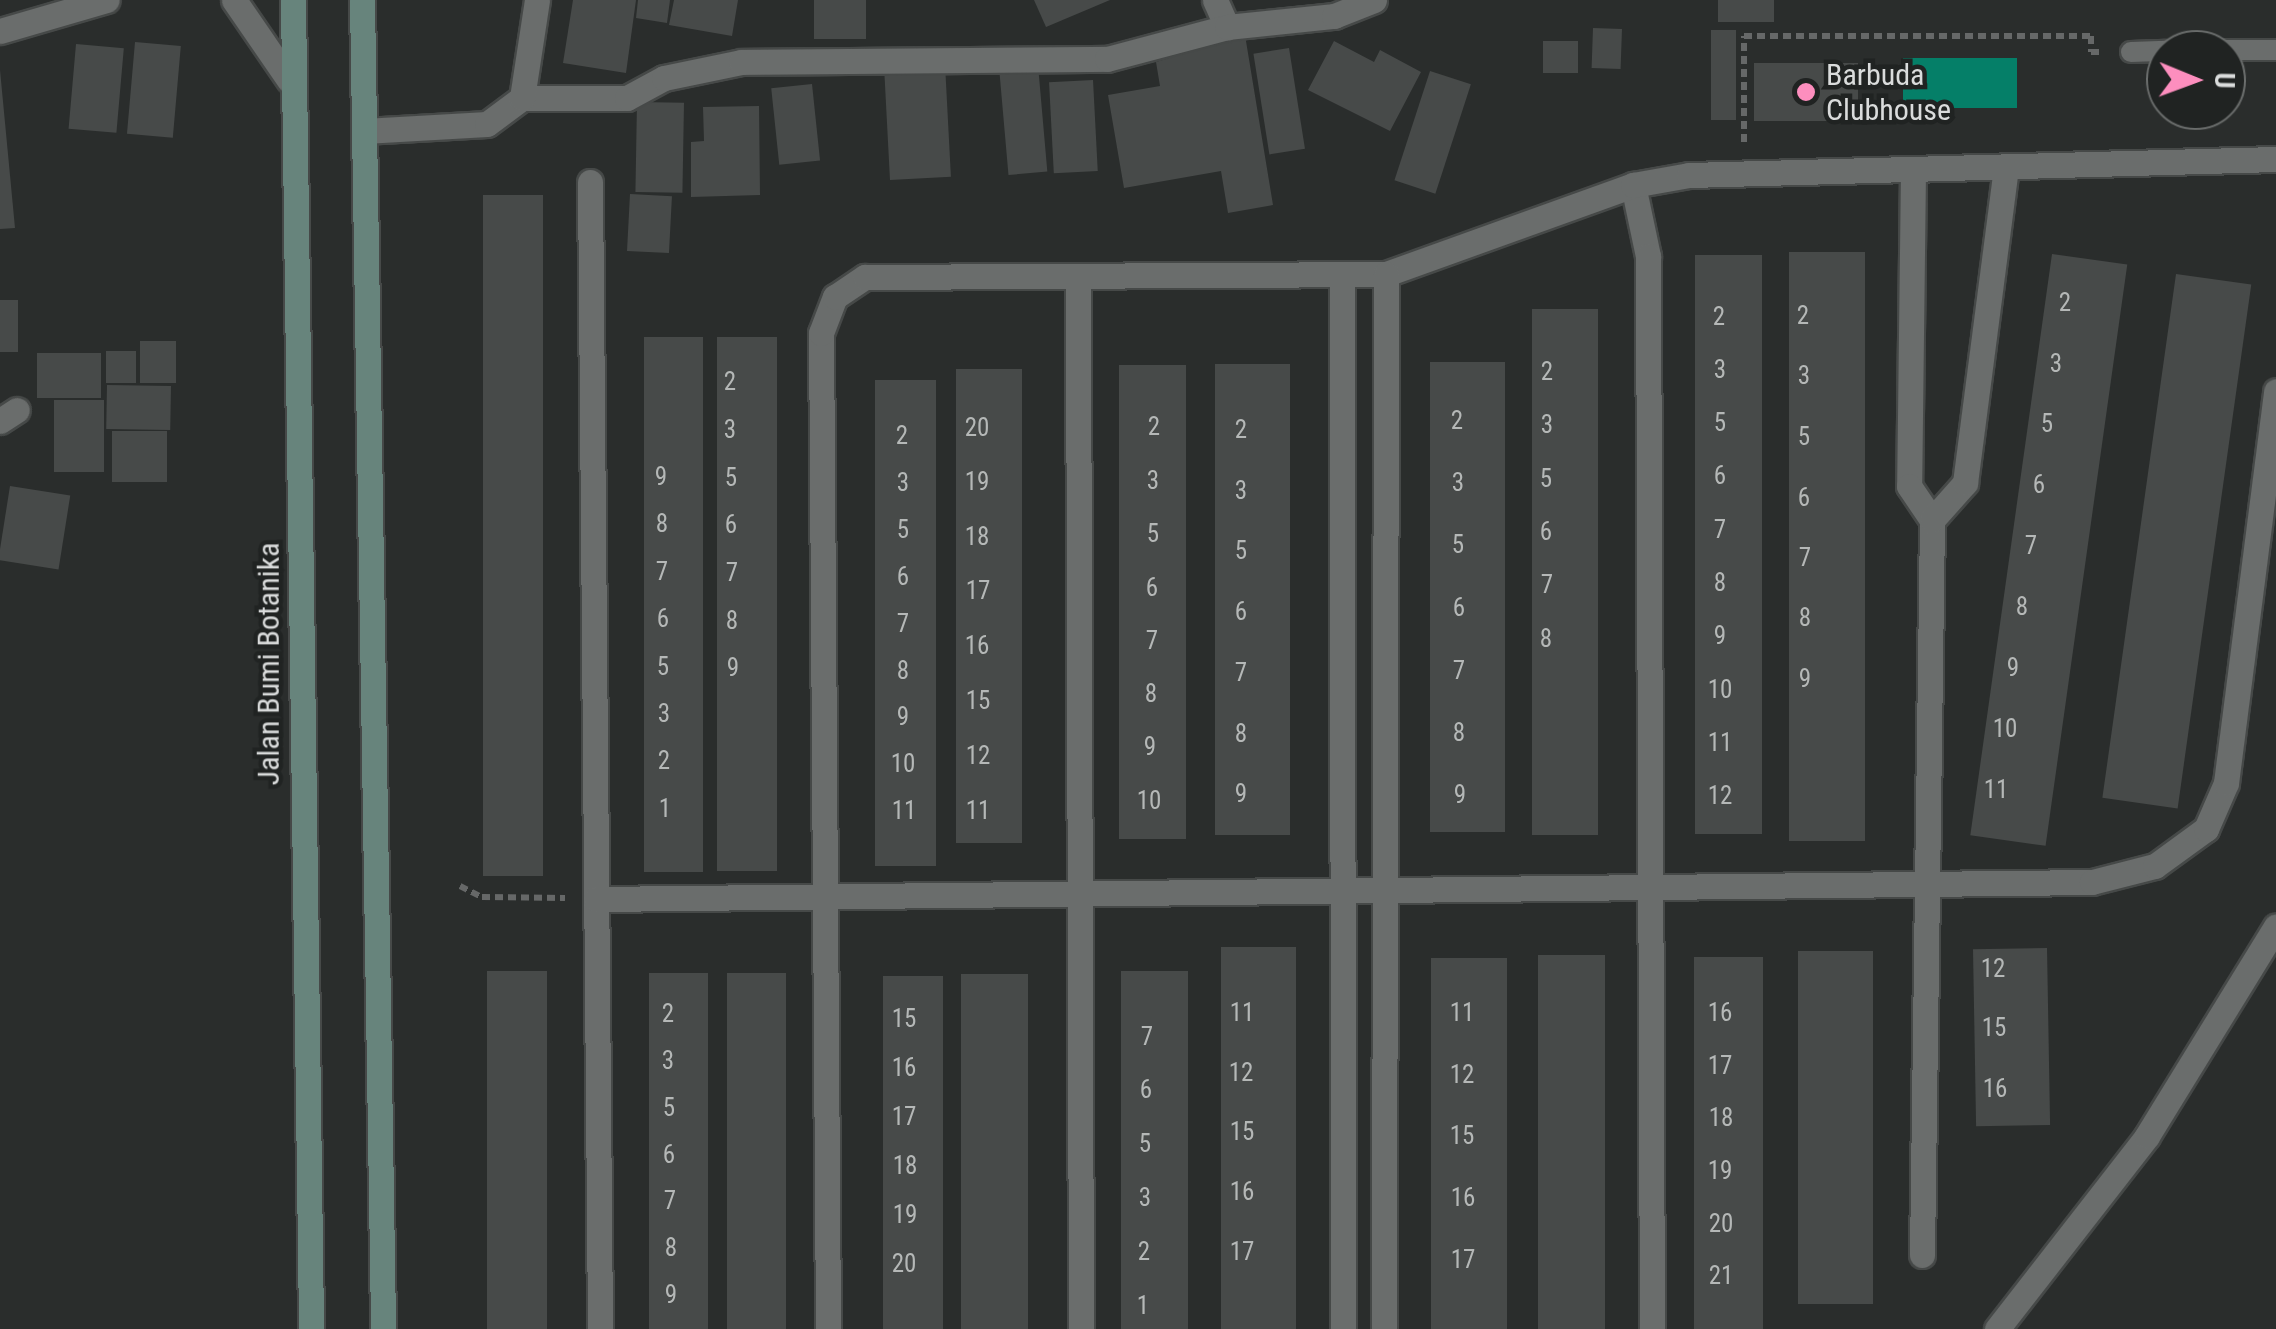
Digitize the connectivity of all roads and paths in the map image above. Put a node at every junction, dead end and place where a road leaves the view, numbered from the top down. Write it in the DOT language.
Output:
graph roads {
  1 [pos="107,0"];
  2 [pos="234,0"];
  3 [pos="293,0"];
  4 [pos="362,0"];
  5 [pos="537,0"];
  6 [pos="1216,0"];
  7 [pos="1374,0"];
  8 [pos="1227,26"];
  9 [pos="0,31"];
  10 [pos="2246,50"];
  11 [pos="2276,50"];
  12 [pos="2130,52"];
  13 [pos="2146,52"];
  14 [pos="290,80"];
  15 [pos="522,98"];
  16 [pos="364,131"];
  17 [pos="2276,158"];
  18 [pos="2006,168"];
  19 [pos="1913,171"];
  20 [pos="1744,174"];
  21 [pos="590,182"];
  22 [pos="1633,185"];
  23 [pos="1342,274"];
  24 [pos="1386,274"];
  25 [pos="1078,280"];
  26 [pos="2276,390"];
  27 [pos="1932,520"];
  28 [pos="1923,885"];
  29 [pos="460,886"];
  30 [pos="1652,887"];
  31 [pos="1342,890"];
  32 [pos="1385,890"];
  33 [pos="1080,893"];
  34 [pos="822,896"];
  35 [pos="596,898"];
  36 [pos="2276,926"];
  37 [pos="1922,1255"];
  38 [pos="311,1329"];
  39 [pos="383,1329"];
  40 [pos="600,1329"];
  41 [pos="828,1329"];
  42 [pos="1081,1329"];
  43 [pos="1343,1329"];
  44 [pos="1384,1329"];
  45 [pos="1652,1329"];
  46 [pos="1997,1329"];
  1 -- 9 [label="street"];
  2 -- 14 [label="street"];
  3 -- 14 [label="main road, Jalan Bumi Botanika"];
  4 -- 16 [label="main road"];
  5 -- 15 [label="street"];
  6 -- 8 [label="street"];
  7 -- 8 [label="street"];
  8 -- 15 [label="street"];
  10 -- 11 [label="lane"];
  12 -- 13 [label="lane"];
  12 -- 20 [label="path"];
  14 -- 38 [label="main road, Jalan Bumi Botanika"];
  15 -- 16 [label="street"];
  16 -- 39 [label="main road"];
  17 -- 18 [label="street"];
  18 -- 19 [label="street"];
  18 -- 27 [label="street"];
  19 -- 20 [label="street"];
  19 -- 27 [label="street"];
  20 -- 22 [label="street"];
  21 -- 35 [label="street"];
  22 -- 24 [label="street"];
  22 -- 30 [label="street"];
  23 -- 24 [label="street"];
  23 -- 25 [label="street"];
  23 -- 31 [label="street"];
  24 -- 32 [label="street"];
  25 -- 33 [label="street"];
  25 -- 34 [label="street"];
  26 -- 28 [label="street"];
  27 -- 28 [label="street"];
  28 -- 30 [label="street"];
  28 -- 37 [label="street"];
  29 -- 35 [label="path"];
  30 -- 32 [label="street"];
  30 -- 45 [label="street"];
  31 -- 32 [label="street"];
  31 -- 33 [label="street"];
  31 -- 43 [label="street"];
  32 -- 44 [label="street"];
  33 -- 34 [label="street"];
  33 -- 42 [label="street"];
  34 -- 35 [label="street"];
  34 -- 41 [label="street"];
  35 -- 40 [label="street"];
  36 -- 46 [label="street"];
}
